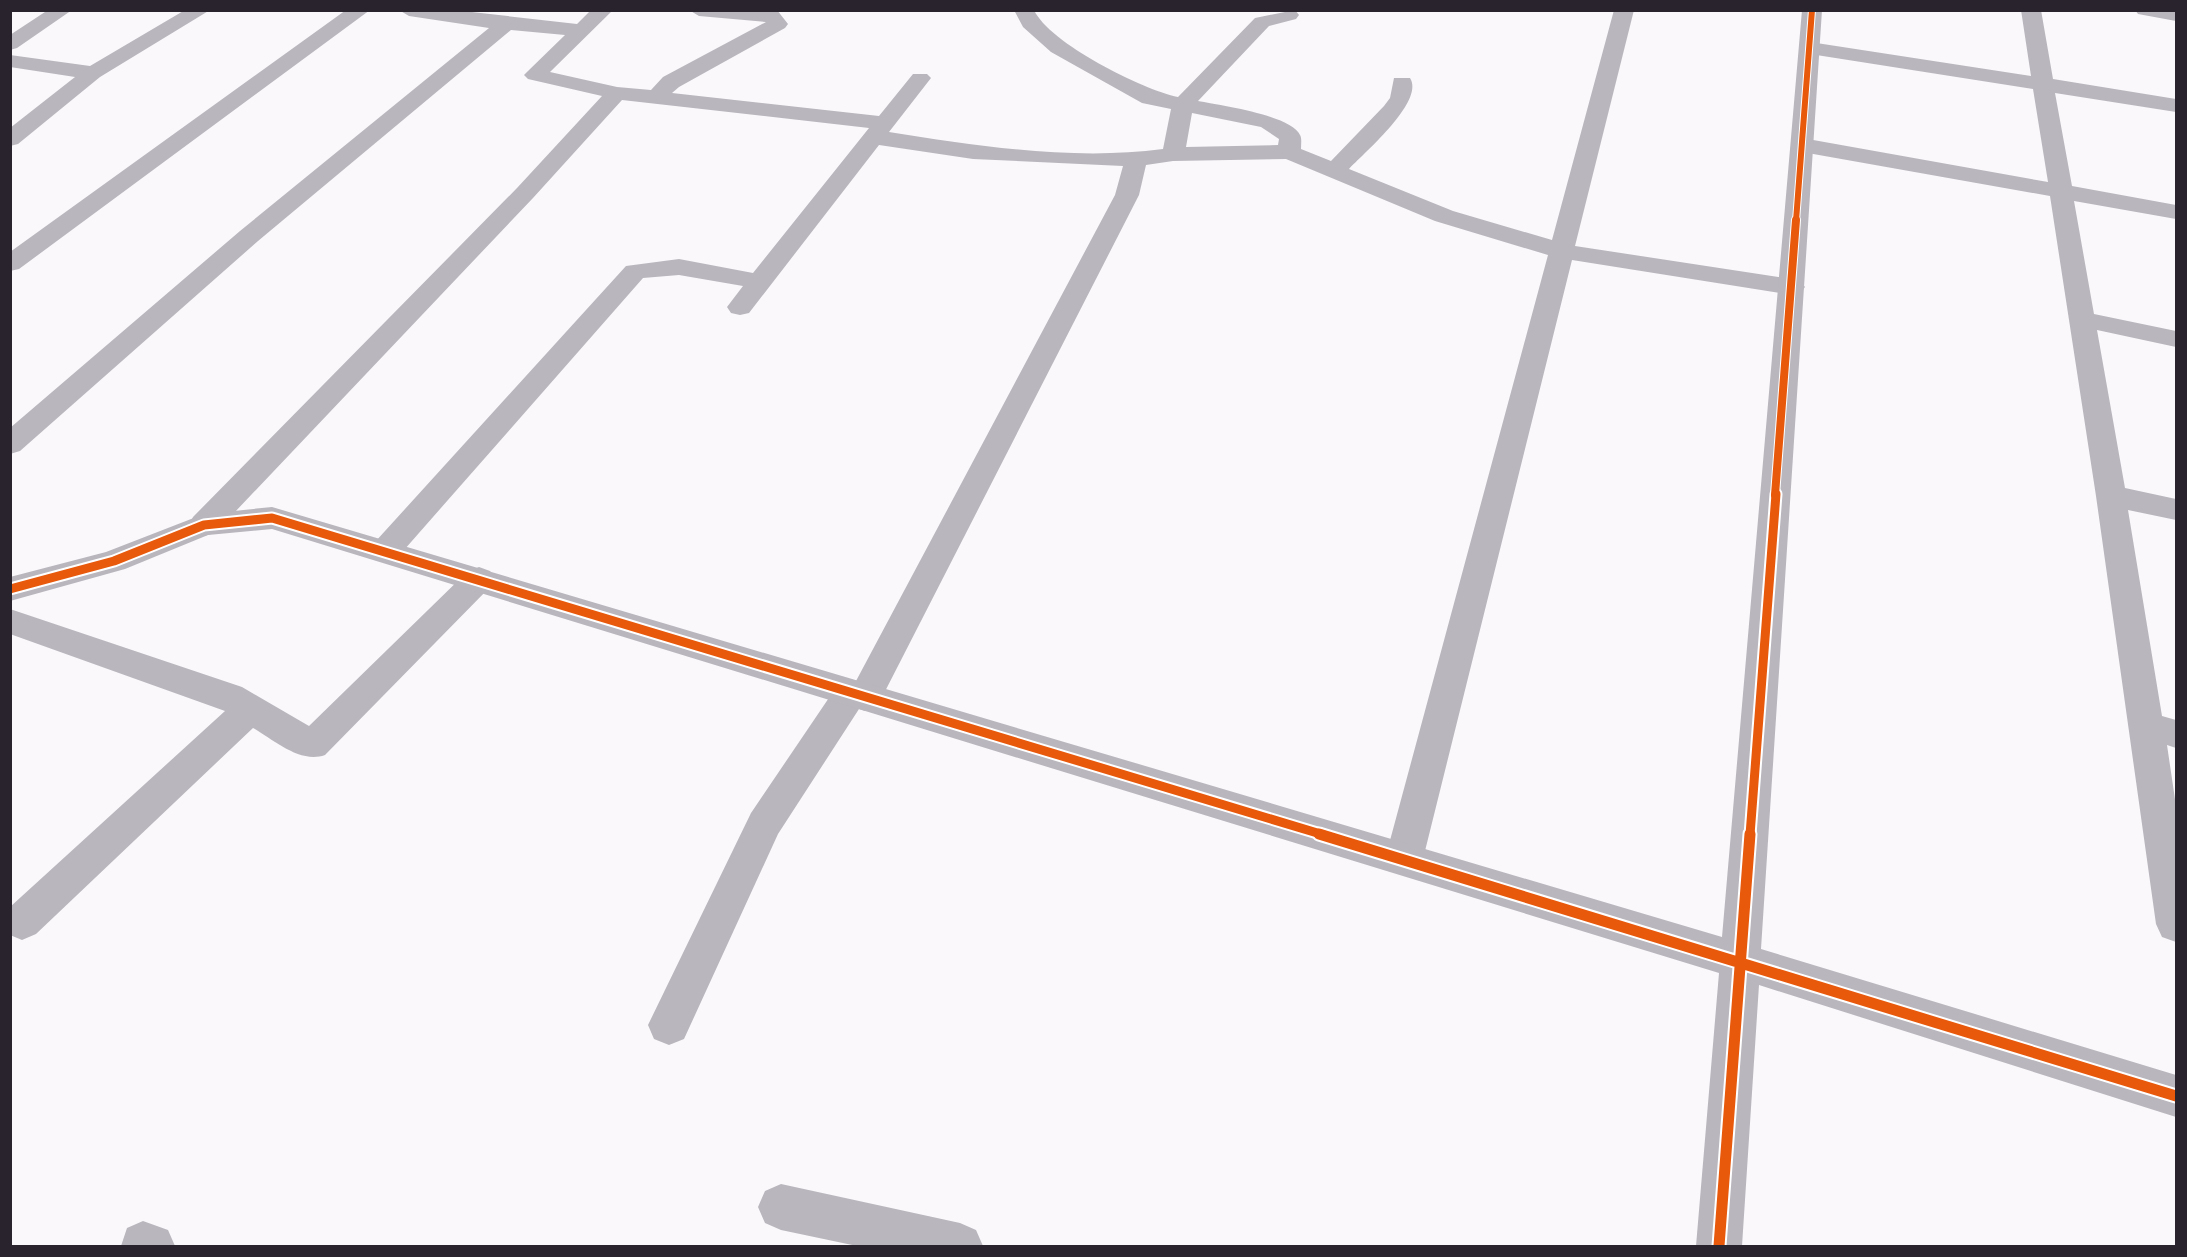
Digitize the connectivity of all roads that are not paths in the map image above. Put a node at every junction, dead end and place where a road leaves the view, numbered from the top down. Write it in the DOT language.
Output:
graph roads {
  1 [pos="62,10"];
  2 [pos="200,10"];
  3 [pos="360,10"];
  4 [pos="409,10"];
  5 [pos="603,10"];
  6 [pos="699,10"];
  7 [pos="1024,10"];
  8 [pos="1624,10"];
  9 [pos="1812,10"];
  10 [pos="2031,10"];
  11 [pos="2145,10"];
  12 [pos="1289,15"];
  13 [pos="2176,15"];
  14 [pos="506,24"];
  15 [pos="582,30"];
  16 [pos="10,44"];
  17 [pos="1810,48"];
  18 [pos="10,61"];
  19 [pos="93,73"];
  20 [pos="920,78"];
  21 [pos="1402,83"];
  22 [pos="2043,83"];
  23 [pos="617,93"];
  24 [pos="657,96"];
  25 [pos="1183,104"];
  26 [pos="2176,105"];
  27 [pos="879,130"];
  28 [pos="10,140"];
  29 [pos="1802,145"];
  30 [pos="1289,152"];
  31 [pos="1173,154"];
  32 [pos="1136,159"];
  33 [pos="1336,169"];
  34 [pos="2061,192"];
  35 [pos="2176,212"];
  36 [pos="1562,251"];
  37 [pos="10,264"];
  38 [pos="760,282"];
  39 [pos="1792,287"];
  40 [pos="740,307"];
  41 [pos="2081,319"];
  42 [pos="2176,339"];
  43 [pos="10,444"];
  44 [pos="2111,496"];
  45 [pos="2176,509"];
  46 [pos="204,525"];
  47 [pos="386,550"];
  48 [pos="479,579"];
  49 [pos="10,589"];
  50 [pos="10,621"];
  51 [pos="858,695"];
  52 [pos="250,709"];
  53 [pos="2161,729"];
  54 [pos="1404,859"];
  55 [pos="22,922"];
  56 [pos="2176,924"];
  57 [pos="1741,961"];
  58 [pos="669,1025"];
  59 [pos="2176,1096"];
  60 [pos="781,1207"];
  61 [pos="960,1246"];
  62 [pos="1719,1246"];
  1 -- 16 [label="street"];
  2 -- 19 [label="street"];
  3 -- 37 [label="street"];
  4 -- 14 [label="street"];
  5 -- 15 [label="street"];
  6 -- 24 [label="street"];
  7 -- 25 [label="street"];
  8 -- 36 [label="street"];
  9 -- 17 [label="street"];
  10 -- 22 [label="street"];
  11 -- 13 [label="street"];
  12 -- 25 [label="street"];
  14 -- 15 [label="street"];
  14 -- 43 [label="street"];
  15 -- 23 [label="street"];
  17 -- 22 [label="street"];
  17 -- 29 [label="street"];
  18 -- 19 [label="street"];
  19 -- 28 [label="street"];
  20 -- 27 [label="street"];
  21 -- 33 [label="street"];
  22 -- 26 [label="street"];
  22 -- 34 [label="street"];
  23 -- 24 [label="street"];
  23 -- 46 [label="street"];
  24 -- 27 [label="street"];
  25 -- 30 [label="street"];
  25 -- 31 [label="street"];
  27 -- 32 [label="street"];
  27 -- 38 [label="street"];
  29 -- 34 [label="street"];
  29 -- 39 [label="street"];
  30 -- 31 [label="street"];
  30 -- 33 [label="street"];
  31 -- 32 [label="street"];
  32 -- 51 [label="street"];
  33 -- 36 [label="street"];
  34 -- 35 [label="street"];
  34 -- 41 [label="street"];
  36 -- 39 [label="street"];
  36 -- 54 [label="street"];
  38 -- 40 [label="street"];
  38 -- 47 [label="street"];
  39 -- 57 [label="street"];
  41 -- 42 [label="street"];
  41 -- 44 [label="street"];
  44 -- 45 [label="street"];
  44 -- 53 [label="street"];
  46 -- 47 [label="street"];
  46 -- 49 [label="street"];
  47 -- 48 [label="street"];
  48 -- 51 [label="street"];
  48 -- 52 [label="street"];
  50 -- 52 [label="street"];
  51 -- 54 [label="street"];
  51 -- 58 [label="street"];
  52 -- 55 [label="street"];
  53 -- 56 [label="street"];
  54 -- 57 [label="street"];
  57 -- 59 [label="street"];
  57 -- 62 [label="street"];
  60 -- 61 [label="street"];
}
